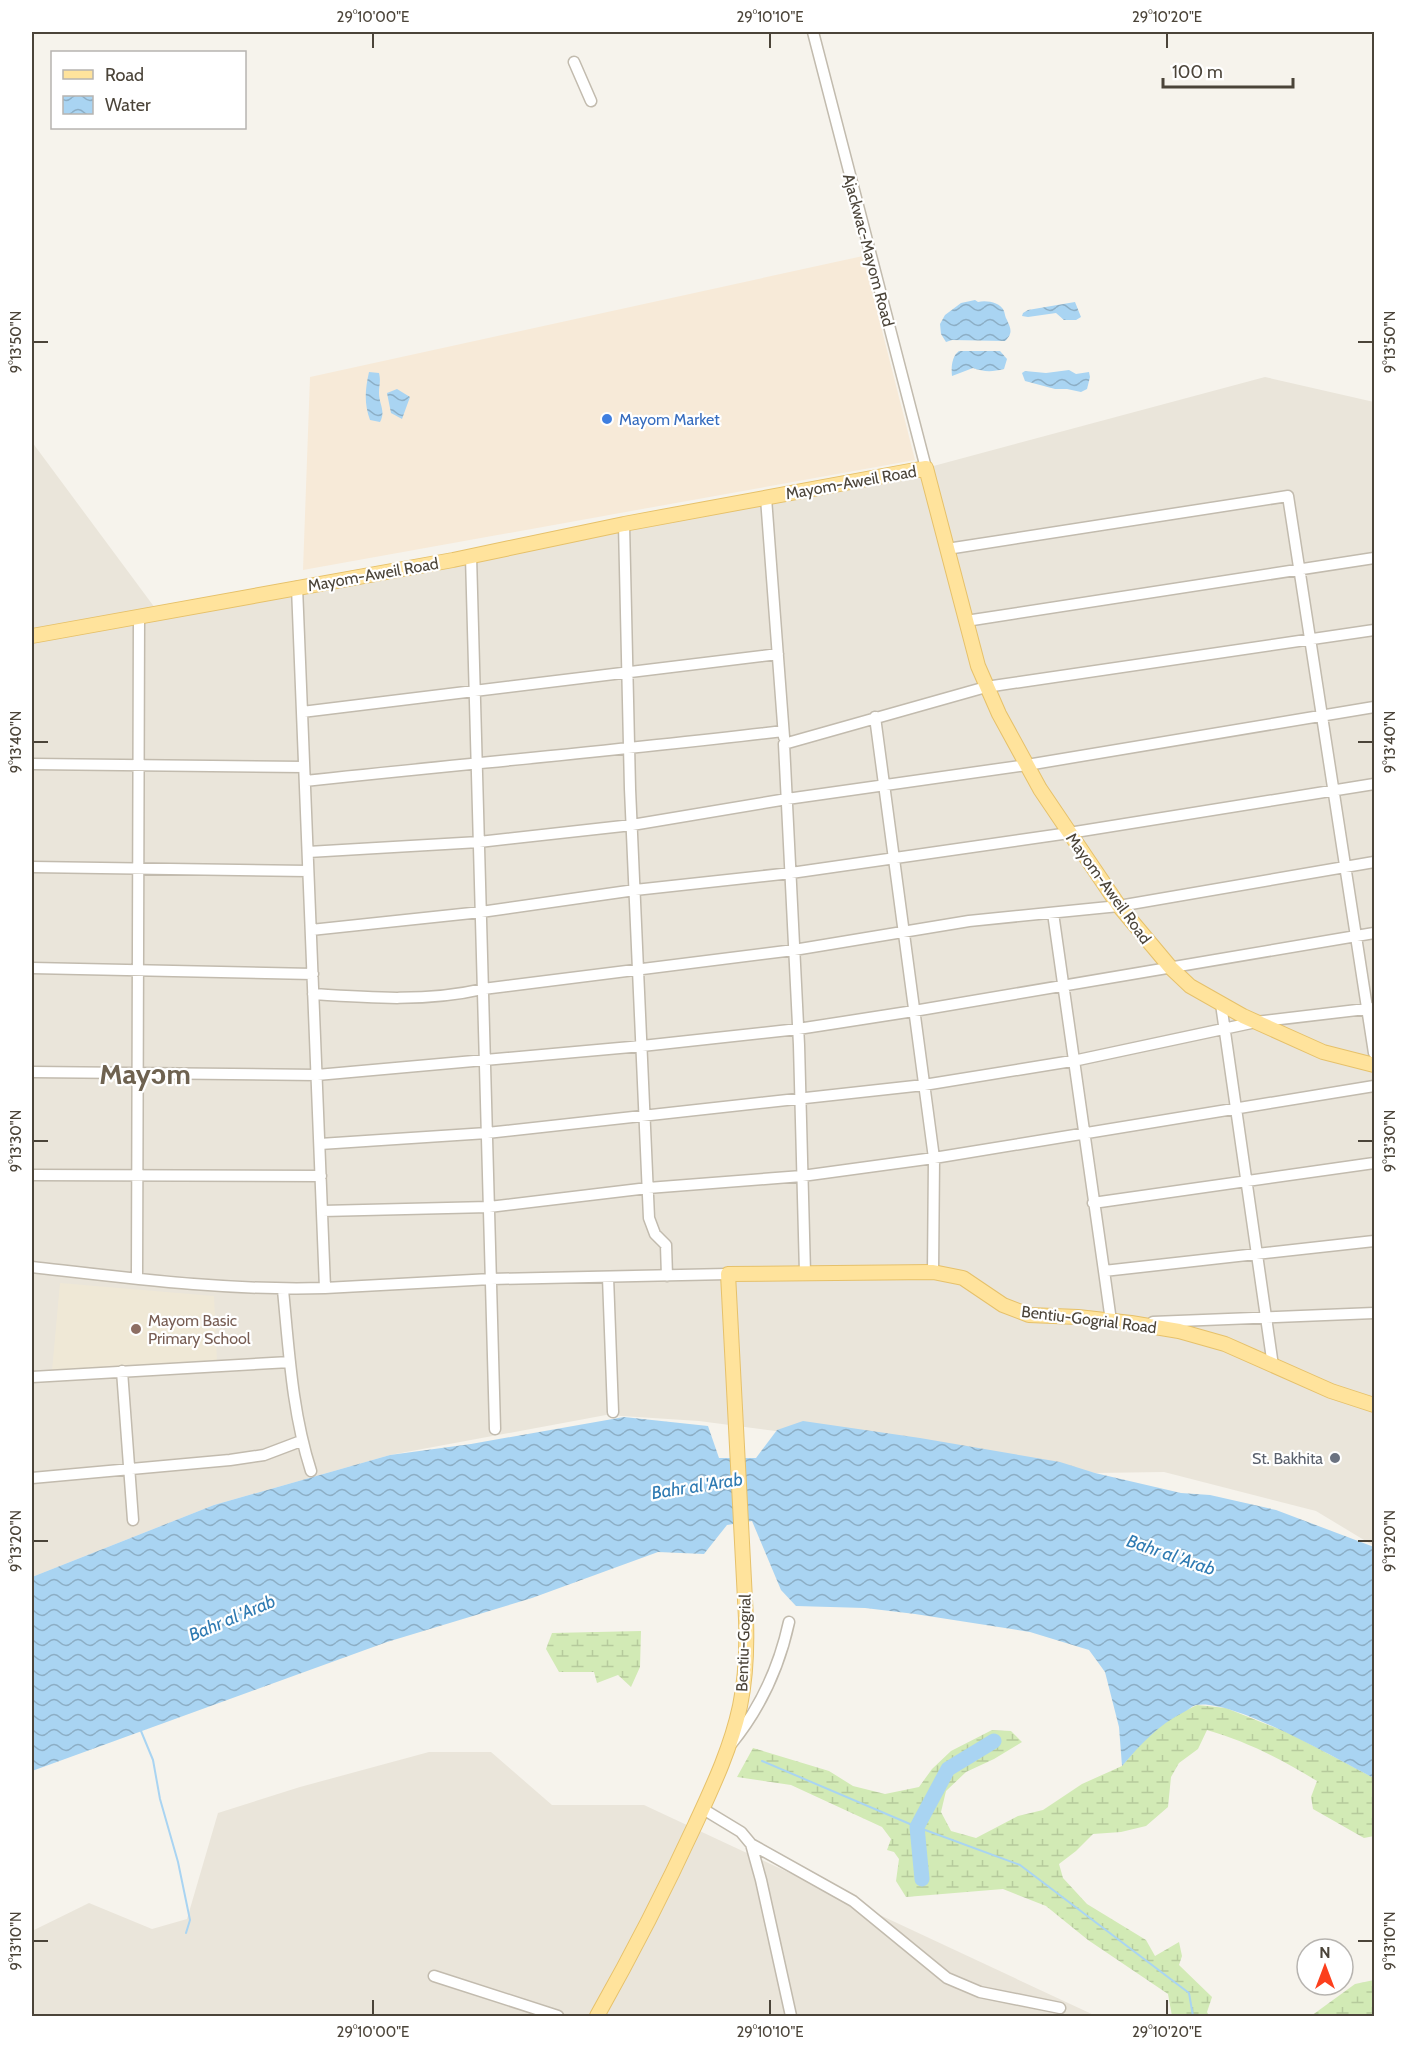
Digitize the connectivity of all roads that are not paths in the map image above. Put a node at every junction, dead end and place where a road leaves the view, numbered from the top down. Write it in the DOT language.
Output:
graph roads {
  1 [pos="813,32"];
  2 [pos="574,62"];
  3 [pos="591,101"];
  4 [pos="926,468"];
  5 [pos="766,498"];
  6 [pos="624,524"];
  7 [pos="947,549"];
  8 [pos="471,556"];
  9 [pos="1374,558"];
  10 [pos="1299,569"];
  11 [pos="297,587"];
  12 [pos="139,616"];
  13 [pos="966,621"];
  14 [pos="1374,630"];
  15 [pos="32,636"];
  16 [pos="1310,640"];
  17 [pos="778,654"];
  18 [pos="628,673"];
  19 [pos="986,687"];
  20 [pos="475,691"];
  21 [pos="1374,707"];
  22 [pos="302,712"];
  23 [pos="1322,716"];
  24 [pos="875,717"];
  25 [pos="783,731"];
  26 [pos="784,744"];
  27 [pos="630,750"];
  28 [pos="477,763"];
  29 [pos="32,764"];
  30 [pos="138,765"];
  31 [pos="1027,765"];
  32 [pos="304,767"];
  33 [pos="305,781"];
  34 [pos="1374,784"];
  35 [pos="884,787"];
  36 [pos="1334,791"];
  37 [pos="787,799"];
  38 [pos="632,825"];
  39 [pos="1069,833"];
  40 [pos="479,842"];
  41 [pos="308,852"];
  42 [pos="894,858"];
  43 [pos="1374,862"];
  44 [pos="1346,866"];
  45 [pos="32,867"];
  46 [pos="138,868"];
  47 [pos="308,871"];
  48 [pos="791,873"];
  49 [pos="635,890"];
  50 [pos="1119,906"];
  51 [pos="481,912"];
  52 [pos="1053,913"];
  53 [pos="311,930"];
  54 [pos="903,931"];
  55 [pos="1374,933"];
  56 [pos="1356,936"];
  57 [pos="794,950"];
  58 [pos="32,968"];
  59 [pos="1171,968"];
  60 [pos="137,970"];
  61 [pos="639,971"];
  62 [pos="313,974"];
  63 [pos="1063,986"];
  64 [pos="483,989"];
  65 [pos="314,994"];
  66 [pos="1221,1004"];
  67 [pos="1371,1009"];
  68 [pos="914,1011"];
  69 [pos="1256,1022"];
  70 [pos="1225,1028"];
  71 [pos="798,1029"];
  72 [pos="642,1046"];
  73 [pos="1374,1053"];
  74 [pos="485,1060"];
  75 [pos="1073,1061"];
  76 [pos="1374,1065"];
  77 [pos="32,1072"];
  78 [pos="137,1074"];
  79 [pos="317,1075"];
  80 [pos="924,1085"];
  81 [pos="1374,1086"];
  82 [pos="800,1099"];
  83 [pos="1236,1108"];
  84 [pos="645,1117"];
  85 [pos="487,1133"];
  86 [pos="1083,1133"];
  87 [pos="320,1144"];
  88 [pos="934,1158"];
  89 [pos="1374,1163"];
  90 [pos="32,1175"];
  91 [pos="138,1176"];
  92 [pos="321,1176"];
  93 [pos="802,1176"];
  94 [pos="1247,1181"];
  95 [pos="648,1188"];
  96 [pos="1093,1203"];
  97 [pos="489,1207"];
  98 [pos="322,1210"];
  99 [pos="1374,1241"];
  100 [pos="1257,1254"];
  101 [pos="32,1268"];
  102 [pos="1104,1271"];
  103 [pos="933,1272"];
  104 [pos="805,1273"];
  105 [pos="728,1274"];
  106 [pos="668,1276"];
  107 [pos="608,1277"];
  108 [pos="138,1279"];
  109 [pos="491,1279"];
  110 [pos="325,1288"];
  111 [pos="283,1290"];
  112 [pos="1374,1313"];
  113 [pos="1266,1318"];
  114 [pos="1111,1321"];
  115 [pos="1131,1323"];
  116 [pos="290,1362"];
  117 [pos="1273,1366"];
  118 [pos="123,1371"];
  119 [pos="32,1377"];
  120 [pos="1374,1405"];
  121 [pos="614,1412"];
  122 [pos="495,1429"];
  123 [pos="301,1441"];
  124 [pos="130,1470"];
  125 [pos="311,1471"];
  126 [pos="32,1478"];
  127 [pos="133,1520"];
  128 [pos="789,1622"];
  129 [pos="727,1749"];
  130 [pos="702,1809"];
  131 [pos="751,1844"];
  132 [pos="434,1976"];
  133 [pos="1060,2008"];
  134 [pos="558,2016"];
  135 [pos="597,2016"];
  136 [pos="791,2016"];
  1 -- 4 [label="street, Ajackwac-Mayom Road"];
  2 -- 3 [label="street"];
  4 -- 5 [label="main road, Mayom-Aweil Road"];
  4 -- 7 [label="main road, Mayom-Aweil Road"];
  5 -- 6 [label="main road, Mayom-Aweil Road"];
  5 -- 17 [label="street"];
  6 -- 8 [label="main road, Mayom-Aweil Road"];
  6 -- 18 [label="street"];
  7 -- 10 [label="street"];
  7 -- 13 [label="main road, Mayom-Aweil Road"];
  8 -- 11 [label="main road, Mayom-Aweil Road"];
  8 -- 20 [label="street"];
  9 -- 10 [label="street"];
  10 -- 13 [label="street"];
  10 -- 16 [label="street"];
  11 -- 12 [label="main road, Mayom-Aweil Road"];
  11 -- 22 [label="street"];
  12 -- 15 [label="main road, Mayom-Aweil Road"];
  12 -- 30 [label="street"];
  13 -- 19 [label="main road, Mayom-Aweil Road"];
  14 -- 16 [label="street"];
  16 -- 19 [label="street"];
  16 -- 23 [label="street"];
  17 -- 18 [label="street"];
  17 -- 25 [label="street"];
  18 -- 20 [label="street"];
  18 -- 27 [label="street"];
  19 -- 24 [label="street"];
  19 -- 31 [label="main road, Mayom-Aweil Road"];
  20 -- 22 [label="street"];
  20 -- 28 [label="street"];
  21 -- 23 [label="street"];
  22 -- 32 [label="street"];
  23 -- 31 [label="street"];
  23 -- 36 [label="street"];
  24 -- 26 [label="street"];
  24 -- 35 [label="street"];
  25 -- 26 [label="street"];
  25 -- 27 [label="street"];
  26 -- 37 [label="street"];
  27 -- 28 [label="street"];
  27 -- 38 [label="street"];
  28 -- 33 [label="street"];
  28 -- 40 [label="street"];
  29 -- 30 [label="street"];
  30 -- 32 [label="street"];
  30 -- 46 [label="street"];
  31 -- 35 [label="street"];
  31 -- 39 [label="main road, Mayom-Aweil Road"];
  32 -- 33 [label="street"];
  33 -- 41 [label="street"];
  34 -- 36 [label="street"];
  35 -- 37 [label="street"];
  35 -- 42 [label="street"];
  36 -- 39 [label="street"];
  36 -- 44 [label="street"];
  37 -- 38 [label="street"];
  37 -- 48 [label="street"];
  38 -- 40 [label="street"];
  38 -- 49 [label="street"];
  39 -- 42 [label="street"];
  39 -- 50 [label="main road, Mayom-Aweil Road"];
  40 -- 41 [label="street"];
  40 -- 51 [label="street"];
  41 -- 47 [label="street"];
  42 -- 48 [label="street"];
  42 -- 54 [label="street"];
  43 -- 44 [label="street"];
  44 -- 50 [label="street"];
  44 -- 56 [label="street"];
  45 -- 46 [label="street"];
  46 -- 47 [label="street"];
  46 -- 60 [label="street"];
  47 -- 53 [label="street"];
  48 -- 49 [label="street"];
  48 -- 57 [label="street"];
  49 -- 51 [label="street"];
  49 -- 61 [label="street"];
  50 -- 52 [label="street"];
  50 -- 59 [label="main road, Mayom-Aweil Road"];
  51 -- 53 [label="street"];
  51 -- 64 [label="street"];
  52 -- 54 [label="street"];
  52 -- 63 [label="street"];
  53 -- 62 [label="street"];
  54 -- 57 [label="street"];
  54 -- 68 [label="street"];
  55 -- 56 [label="street"];
  56 -- 59 [label="street"];
  56 -- 67 [label="street"];
  57 -- 61 [label="street"];
  57 -- 71 [label="street"];
  58 -- 60 [label="street"];
  59 -- 63 [label="street"];
  59 -- 66 [label="main road, Mayom-Aweil Road"];
  60 -- 62 [label="street"];
  60 -- 78 [label="street"];
  61 -- 64 [label="street"];
  61 -- 72 [label="street"];
  62 -- 65 [label="street"];
  63 -- 68 [label="street"];
  63 -- 75 [label="street"];
  64 -- 65 [label="street"];
  64 -- 74 [label="street"];
  65 -- 79 [label="street"];
  66 -- 69 [label="main road, Mayom-Aweil Road"];
  66 -- 70 [label="street"];
  67 -- 69 [label="street"];
  67 -- 73 [label="street"];
  68 -- 71 [label="street"];
  68 -- 80 [label="street"];
  69 -- 70 [label="street"];
  69 -- 76 [label="main road, Mayom-Aweil Road"];
  70 -- 75 [label="street"];
  70 -- 83 [label="street"];
  71 -- 72 [label="street"];
  71 -- 82 [label="street"];
  72 -- 74 [label="street"];
  72 -- 84 [label="street"];
  74 -- 79 [label="street"];
  74 -- 85 [label="street"];
  75 -- 80 [label="street"];
  75 -- 86 [label="street"];
  77 -- 78 [label="street"];
  78 -- 79 [label="street"];
  78 -- 91 [label="street"];
  79 -- 87 [label="street"];
  80 -- 82 [label="street"];
  80 -- 88 [label="street"];
  81 -- 83 [label="street"];
  82 -- 84 [label="street"];
  82 -- 93 [label="street"];
  83 -- 86 [label="street"];
  83 -- 94 [label="street"];
  84 -- 85 [label="street"];
  84 -- 95 [label="street"];
  85 -- 87 [label="street"];
  85 -- 97 [label="street"];
  86 -- 88 [label="street"];
  86 -- 96 [label="street"];
  87 -- 92 [label="street"];
  88 -- 93 [label="street"];
  88 -- 103 [label="street"];
  89 -- 94 [label="street"];
  90 -- 91 [label="street"];
  91 -- 92 [label="street"];
  91 -- 108 [label="street"];
  92 -- 98 [label="street"];
  93 -- 95 [label="street"];
  93 -- 104 [label="street"];
  94 -- 96 [label="street"];
  94 -- 100 [label="street"];
  95 -- 97 [label="street"];
  95 -- 106 [label="street"];
  96 -- 102 [label="street"];
  97 -- 98 [label="street"];
  97 -- 109 [label="street"];
  98 -- 110 [label="street"];
  99 -- 100 [label="street"];
  100 -- 102 [label="street"];
  100 -- 113 [label="street"];
  101 -- 108 [label="street"];
  102 -- 114 [label="street"];
  103 -- 104 [label="main road, Bentiu-Gogrial Road"];
  103 -- 114 [label="main road, Bentiu-Gogrial Road"];
  104 -- 105 [label="main road, Bentiu-Gogrial Road"];
  105 -- 106 [label="street"];
  105 -- 129 [label="main road, Bentiu-Gogrial"];
  106 -- 107 [label="street"];
  107 -- 109 [label="street"];
  107 -- 121 [label="street"];
  108 -- 111 [label="street"];
  109 -- 110 [label="street"];
  109 -- 122 [label="street"];
  110 -- 111 [label="street"];
  111 -- 116 [label="street"];
  112 -- 113 [label="street"];
  113 -- 115 [label="street"];
  113 -- 117 [label="street"];
  114 -- 115 [label="main road, Bentiu-Gogrial Road"];
  115 -- 117 [label="main road, Bentiu-Gogrial Road"];
  116 -- 118 [label="street"];
  116 -- 123 [label="street"];
  117 -- 120 [label="main road, Bentiu-Gogrial Road"];
  118 -- 119 [label="street"];
  118 -- 124 [label="street"];
  123 -- 124 [label="street"];
  123 -- 125 [label="street"];
  124 -- 126 [label="street"];
  124 -- 127 [label="street"];
  128 -- 129 [label="street"];
  129 -- 130 [label="main road, Bentiu-Gogrial"];
  130 -- 131 [label="street"];
  130 -- 135 [label="main road, Bentiu-Gogrial"];
  131 -- 133 [label="street"];
  131 -- 136 [label="street"];
  132 -- 134 [label="street"];
}
